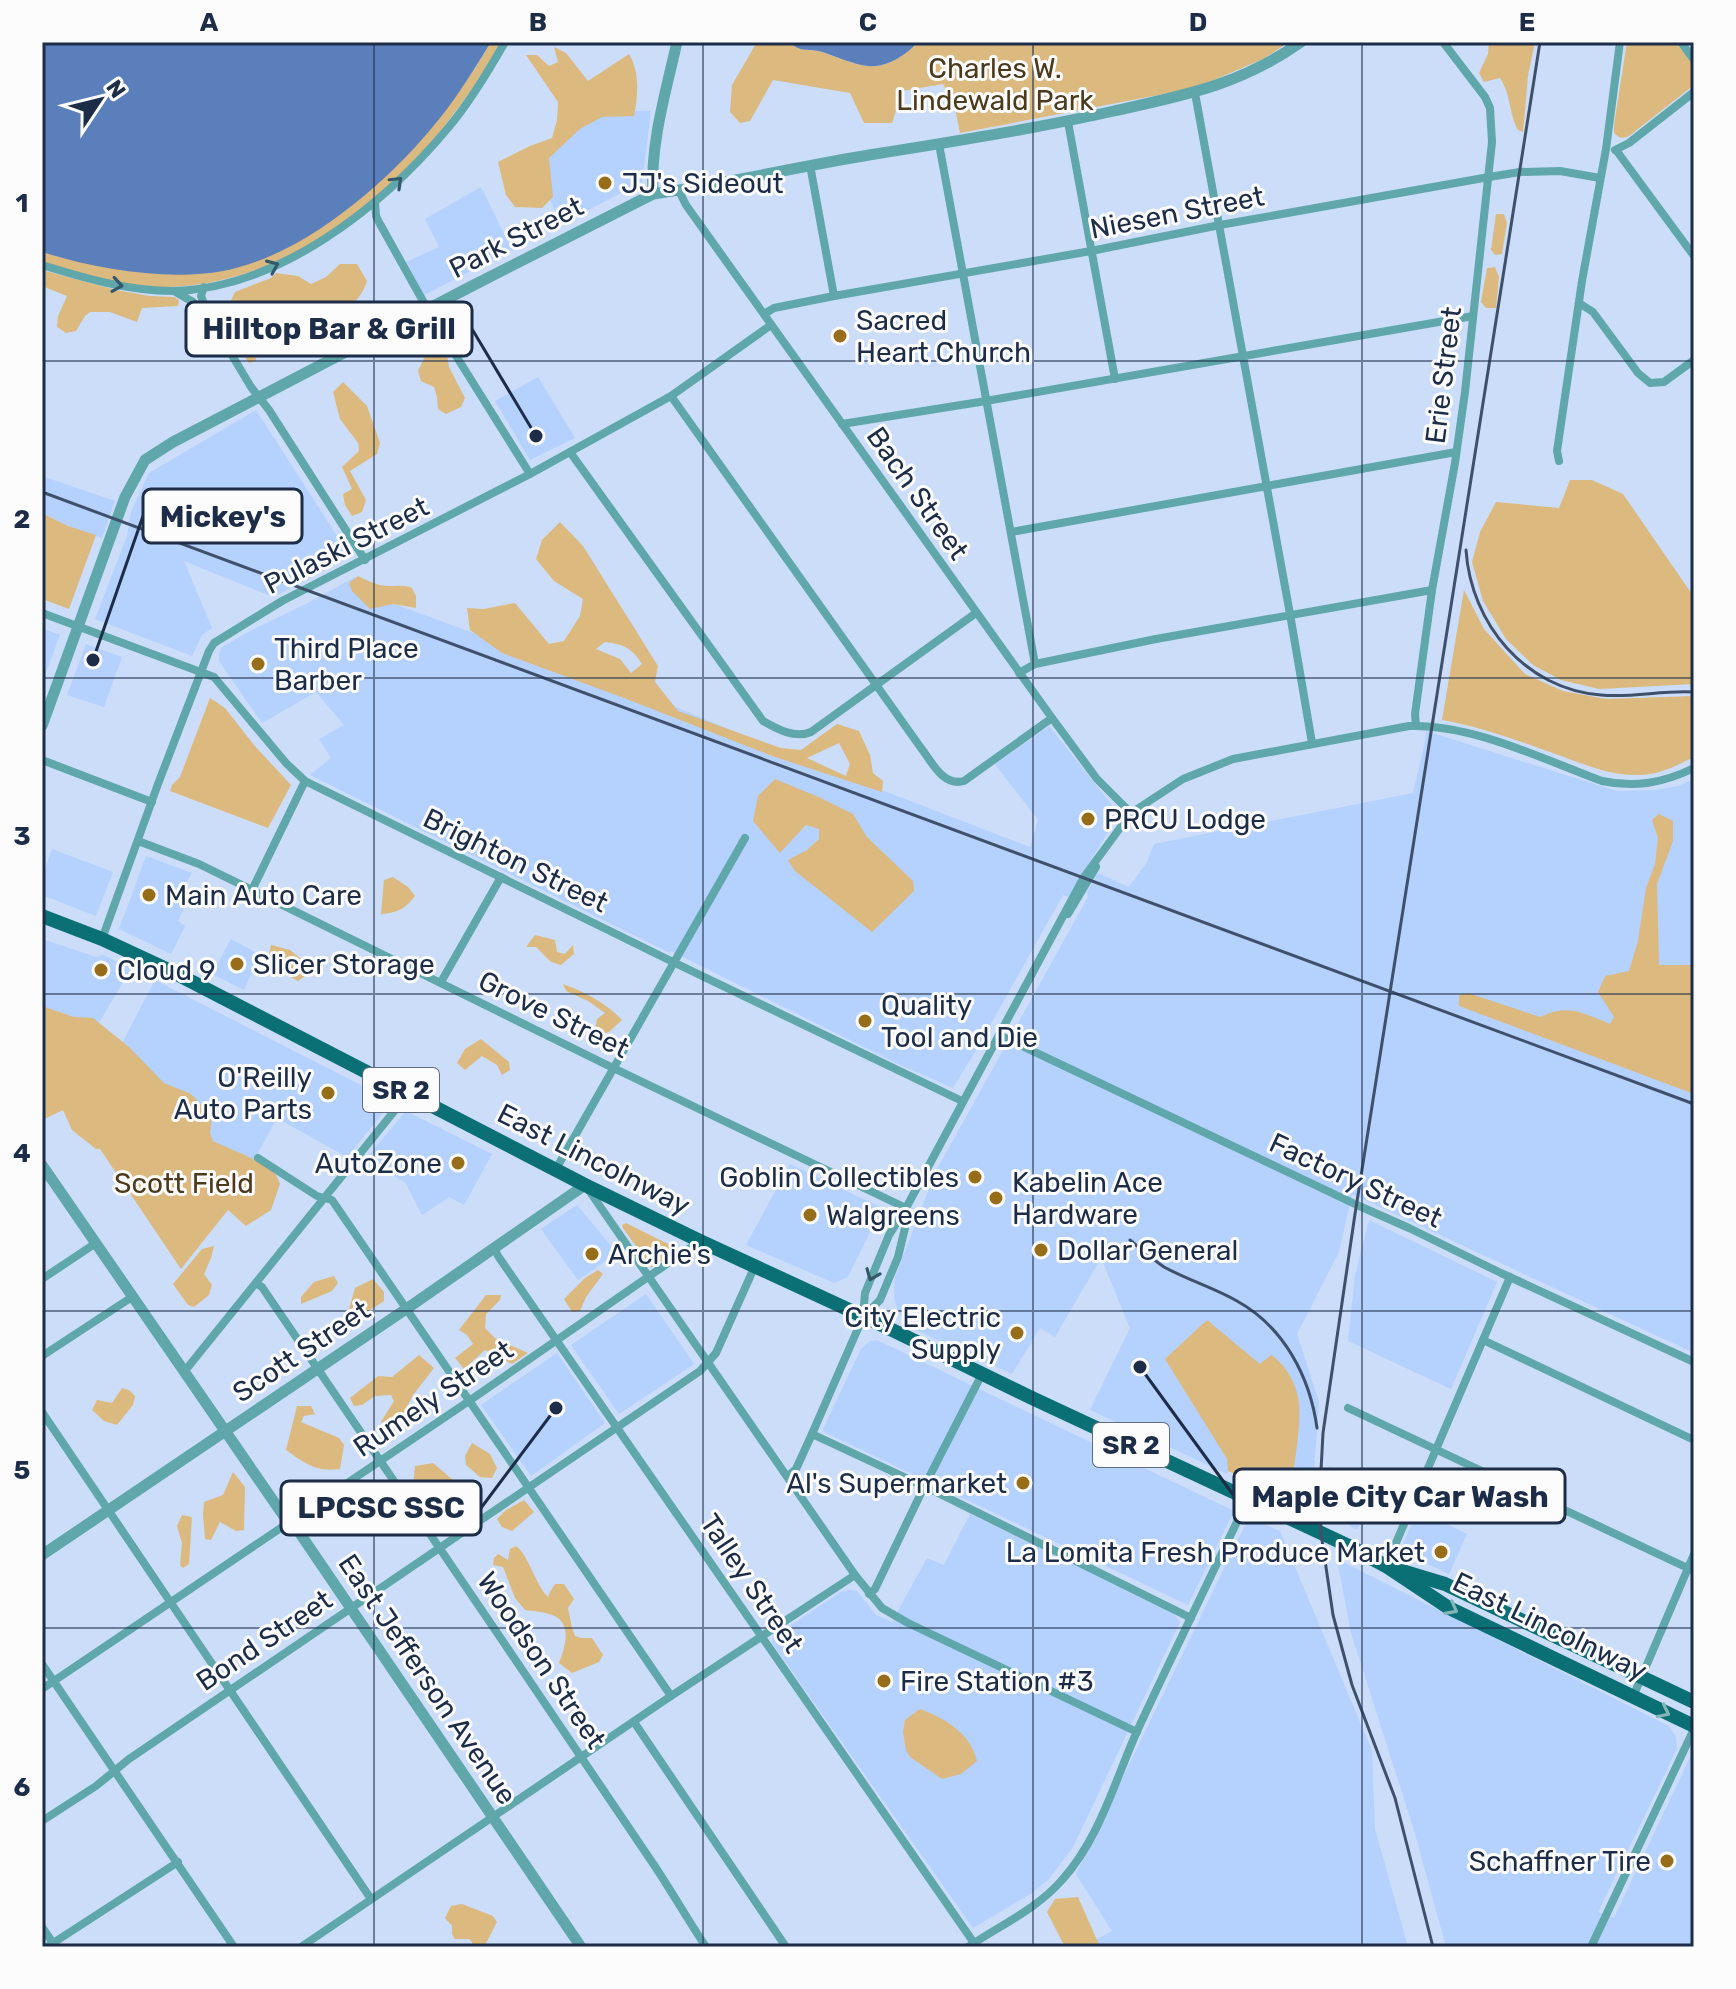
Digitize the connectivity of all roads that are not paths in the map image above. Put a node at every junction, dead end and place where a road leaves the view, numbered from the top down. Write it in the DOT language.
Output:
graph roads {
  1 [pos="505,42"];
  2 [pos="677,42"];
  3 [pos="1301,42"];
  4 [pos="1443,42"];
  5 [pos="1620,42"];
  6 [pos="1681,42"];
  7 [pos="1694,60"];
  8 [pos="1694,92"];
  9 [pos="1195,93"];
  10 [pos="1068,122"];
  11 [pos="939,144"];
  12 [pos="1606,149"];
  13 [pos="1616,150"];
  14 [pos="810,165"];
  15 [pos="1489,177"];
  16 [pos="1600,178"];
  17 [pos="679,191"];
  18 [pos="653,194"];
  19 [pos="375,202"];
  20 [pos="361,214"];
  21 [pos="380,224"];
  22 [pos="1220,225"];
  23 [pos="1091,251"];
  24 [pos="1694,256"];
  25 [pos="42,265"];
  26 [pos="962,274"];
  27 [pos="204,287"];
  28 [pos="174,291"];
  29 [pos="834,296"];
  30 [pos="1579,303"];
  31 [pos="428,310"];
  32 [pos="764,314"];
  33 [pos="1473,316"];
  34 [pos="209,317"];
  35 [pos="771,325"];
  36 [pos="1243,357"];
  37 [pos="1694,360"];
  38 [pos="1115,379"];
  39 [pos="671,396"];
  40 [pos="259,398"];
  41 [pos="986,401"];
  42 [pos="842,424"];
  43 [pos="570,452"];
  44 [pos="1456,452"];
  45 [pos="1559,461"];
  46 [pos="530,474"];
  47 [pos="1266,484"];
  48 [pos="1011,532"];
  49 [pos="365,560"];
  50 [pos="1432,590"];
  51 [pos="42,613"];
  52 [pos="976,613"];
  53 [pos="1290,614"];
  54 [pos="78,627"];
  55 [pos="1035,664"];
  56 [pos="202,672"];
  57 [pos="1019,673"];
  58 [pos="877,686"];
  59 [pos="1052,718"];
  60 [pos="42,726"];
  61 [pos="1416,726"];
  62 [pos="1312,743"];
  63 [pos="42,760"];
  64 [pos="1694,768"];
  65 [pos="305,781"];
  66 [pos="152,802"];
  67 [pos="1131,813"];
  68 [pos="745,838"];
  69 [pos="138,841"];
  70 [pos="501,877"];
  71 [pos="252,890"];
  72 [pos="42,916"];
  73 [pos="102,939"];
  74 [pos="673,962"];
  75 [pos="441,982"];
  76 [pos="999,1035"];
  77 [pos="613,1068"];
  78 [pos="408,1094"];
  79 [pos="962,1101"];
  80 [pos="258,1158"];
  81 [pos="42,1165"];
  82 [pos="556,1169"];
  83 [pos="585,1185"];
  84 [pos="324,1198"];
  85 [pos="906,1208"];
  86 [pos="700,1241"];
  87 [pos="96,1243"];
  88 [pos="494,1247"];
  89 [pos="754,1268"];
  90 [pos="649,1277"];
  91 [pos="1510,1277"];
  92 [pos="42,1279"];
  93 [pos="256,1283"];
  94 [pos="132,1297"];
  95 [pos="406,1309"];
  96 [pos="863,1317"];
  97 [pos="557,1340"];
  98 [pos="1483,1340"];
  99 [pos="42,1356"];
  100 [pos="708,1362"];
  101 [pos="1694,1362"];
  102 [pos="317,1368"];
  103 [pos="184,1372"];
  104 [pos="982,1374"];
  105 [pos="469,1401"];
  106 [pos="1348,1408"];
  107 [pos="42,1412"];
  108 [pos="617,1426"];
  109 [pos="225,1430"];
  110 [pos="812,1434"];
  111 [pos="1694,1440"];
  112 [pos="1436,1450"];
  113 [pos="380,1461"];
  114 [pos="788,1476"];
  115 [pos="528,1487"];
  116 [pos="924,1487"];
  117 [pos="1248,1499"];
  118 [pos="109,1510"];
  119 [pos="289,1521"];
  120 [pos="439,1547"];
  121 [pos="1694,1554"];
  122 [pos="42,1555"];
  123 [pos="1386,1566"];
  124 [pos="1691,1570"];
  125 [pos="855,1575"];
  126 [pos="869,1594"];
  127 [pos="170,1601"];
  128 [pos="350,1608"];
  129 [pos="1191,1618"];
  130 [pos="762,1636"];
  131 [pos="42,1664"];
  132 [pos="1642,1678"];
  133 [pos="53,1681"];
  134 [pos="42,1689"];
  135 [pos="230,1690"];
  136 [pos="671,1696"];
  137 [pos="1633,1697"];
  138 [pos="1694,1702"];
  139 [pos="634,1722"];
  140 [pos="1694,1728"];
  141 [pos="1137,1732"];
  142 [pos="581,1757"];
  143 [pos="114,1770"];
  144 [pos="493,1817"];
  145 [pos="42,1821"];
  146 [pos="178,1862"];
  147 [pos="371,1899"];
  148 [pos="42,1927"];
  149 [pos="971,1945"];
  150 [pos="52,1946"];
  151 [pos="234,1947"];
  152 [pos="301,1947"];
  153 [pos="581,1947"];
  154 [pos="706,1947"];
  155 [pos="786,1947"];
  156 [pos="1591,1947"];
  19 -- 1 [label="street, one-way"];
  2 -- 18 [label="street"];
  3 -- 9 [label="street, Park Street"];
  4 -- 15 [label="street, Erie Street"];
  5 -- 12 [label="street"];
  6 -- 7 [label="street"];
  8 -- 13 [label="street"];
  9 -- 10 [label="street, Park Street"];
  9 -- 22 [label="street"];
  10 -- 11 [label="street, Park Street"];
  10 -- 23 [label="street"];
  11 -- 14 [label="street, Park Street"];
  11 -- 26 [label="street"];
  12 -- 13 [label="street"];
  12 -- 16 [label="street"];
  13 -- 24 [label="street"];
  14 -- 17 [label="street, Park Street"];
  14 -- 29 [label="street"];
  15 -- 16 [label="street, Niesen Street"];
  15 -- 22 [label="street, Niesen Street"];
  15 -- 33 [label="street, Erie Street"];
  16 -- 30 [label="street"];
  17 -- 18 [label="street, Park Street"];
  17 -- 32 [label="street, Bach Street"];
  18 -- 31 [label="street, Park Street"];
  19 -- 20 [label="street"];
  19 -- 21 [label="street"];
  20 -- 21 [label="street"];
  27 -- 20 [label="street, one-way"];
  21 -- 31 [label="street"];
  22 -- 23 [label="street, Niesen Street"];
  22 -- 36 [label="street"];
  23 -- 26 [label="street, Niesen Street"];
  23 -- 38 [label="street"];
  25 -- 28 [label="street, one-way"];
  26 -- 29 [label="street, Niesen Street"];
  26 -- 41 [label="street"];
  27 -- 28 [label="street"];
  27 -- 34 [label="street"];
  28 -- 34 [label="street"];
  29 -- 32 [label="street, Niesen Street"];
  30 -- 37 [label="street"];
  30 -- 45 [label="street"];
  31 -- 40 [label="street, Park Street"];
  31 -- 46 [label="street"];
  32 -- 35 [label="street, Bach Street"];
  33 -- 36 [label="street"];
  33 -- 44 [label="street, Erie Street"];
  34 -- 40 [label="street"];
  35 -- 39 [label="street, Pulaski Street"];
  35 -- 42 [label="street, Bach Street"];
  36 -- 38 [label="street"];
  36 -- 47 [label="street"];
  38 -- 41 [label="street"];
  39 -- 43 [label="street, Pulaski Street"];
  39 -- 58 [label="street"];
  40 -- 49 [label="street"];
  40 -- 54 [label="street, Park Street"];
  41 -- 42 [label="street"];
  41 -- 48 [label="street"];
  42 -- 52 [label="street, Bach Street"];
  43 -- 46 [label="street, Pulaski Street"];
  43 -- 58 [label="street"];
  44 -- 47 [label="street"];
  44 -- 50 [label="street, Erie Street"];
  46 -- 49 [label="street, Pulaski Street"];
  47 -- 48 [label="street"];
  47 -- 53 [label="street"];
  48 -- 55 [label="street"];
  49 -- 56 [label="street, Pulaski Street"];
  50 -- 53 [label="street"];
  50 -- 61 [label="street, Erie Street"];
  51 -- 54 [label="street, Brighton Street"];
  52 -- 57 [label="street, Bach Street"];
  52 -- 58 [label="street"];
  53 -- 55 [label="street"];
  53 -- 62 [label="street"];
  54 -- 56 [label="street, Brighton Street"];
  54 -- 60 [label="street, Park Street"];
  55 -- 57 [label="street"];
  56 -- 65 [label="street, Brighton Street"];
  56 -- 66 [label="street, Pulaski Street"];
  57 -- 59 [label="street, Bach Street"];
  58 -- 59 [label="street"];
  59 -- 67 [label="street, Bach Street"];
  61 -- 62 [label="street"];
  61 -- 64 [label="street"];
  62 -- 67 [label="street"];
  63 -- 66 [label="street"];
  65 -- 70 [label="street, Brighton Street"];
  65 -- 71 [label="street"];
  66 -- 69 [label="street, Pulaski Street"];
  67 -- 76 [label="street"];
  68 -- 74 [label="street"];
  69 -- 71 [label="street, Grove Street"];
  69 -- 73 [label="street, Pulaski Street"];
  70 -- 74 [label="street, Brighton Street"];
  70 -- 75 [label="street"];
  71 -- 75 [label="street, Grove Street"];
  72 -- 73 [label="main road, East Lincolnway / SR 2"];
  73 -- 78 [label="main road, East Lincolnway / SR 2"];
  74 -- 77 [label="street"];
  74 -- 79 [label="street, Brighton Street"];
  75 -- 77 [label="street, Grove Street"];
  76 -- 79 [label="street"];
  76 -- 91 [label="street, Factory Street"];
  77 -- 82 [label="street"];
  77 -- 85 [label="street, Grove Street"];
  78 -- 82 [label="main road, East Lincolnway / SR 2"];
  78 -- 84 [label="street"];
  79 -- 85 [label="street"];
  80 -- 84 [label="street"];
  81 -- 87 [label="street, East Jefferson Avenue"];
  82 -- 83 [label="main road, East Lincolnway / SR 2"];
  83 -- 86 [label="main road, East Lincolnway / SR 2"];
  83 -- 88 [label="street, Scott Street"];
  83 -- 90 [label="street"];
  84 -- 93 [label="street"];
  84 -- 95 [label="street"];
  85 -- 96 [label="street, one-way"];
  85 -- 96 [label="street"];
  86 -- 89 [label="main road, East Lincolnway / SR 2"];
  86 -- 90 [label="street, Rumely Street"];
  87 -- 92 [label="street"];
  87 -- 94 [label="street, East Jefferson Avenue"];
  88 -- 95 [label="street, Scott Street"];
  88 -- 97 [label="street, Talley Street"];
  89 -- 96 [label="main road, East Lincolnway / SR 2"];
  89 -- 100 [label="street, Bond Street"];
  90 -- 97 [label="street, Rumely Street"];
  90 -- 100 [label="street"];
  91 -- 98 [label="street"];
  91 -- 101 [label="street, Factory Street"];
  93 -- 102 [label="street, Woodson Street"];
  93 -- 103 [label="street"];
  94 -- 99 [label="street"];
  94 -- 103 [label="street, East Jefferson Avenue"];
  95 -- 102 [label="street, Scott Street"];
  95 -- 105 [label="street"];
  96 -- 104 [label="main road, East Lincolnway / SR 2"];
  96 -- 110 [label="street"];
  97 -- 105 [label="street, Rumely Street"];
  97 -- 108 [label="street, Talley Street"];
  98 -- 111 [label="street"];
  98 -- 112 [label="street"];
  100 -- 108 [label="street, Bond Street"];
  100 -- 114 [label="street"];
  102 -- 109 [label="street, Scott Street"];
  102 -- 113 [label="street, Woodson Street"];
  103 -- 109 [label="street, East Jefferson Avenue"];
  104 -- 116 [label="street"];
  104 -- 117 [label="main road, East Lincolnway / SR 2"];
  105 -- 113 [label="street, Rumely Street"];
  105 -- 115 [label="street"];
  106 -- 112 [label="street"];
  107 -- 118 [label="street"];
  108 -- 115 [label="street, Bond Street"];
  108 -- 130 [label="street, Talley Street"];
  109 -- 118 [label="street, Scott Street"];
  109 -- 119 [label="street, East Jefferson Avenue"];
  110 -- 114 [label="street"];
  110 -- 116 [label="street"];
  112 -- 123 [label="street"];
  112 -- 124 [label="street"];
  113 -- 119 [label="street, Rumely Street"];
  113 -- 120 [label="street, Woodson Street"];
  114 -- 125 [label="street"];
  115 -- 120 [label="street, Bond Street"];
  115 -- 136 [label="street"];
  116 -- 126 [label="street"];
  116 -- 129 [label="street"];
  117 -- 123 [label="main road, East Lincolnway / SR 2"];
  117 -- 129 [label="street"];
  118 -- 122 [label="street, Scott Street"];
  118 -- 127 [label="street"];
  119 -- 127 [label="street, Rumely Street"];
  119 -- 128 [label="street, East Jefferson Avenue"];
  120 -- 128 [label="street, Bond Street"];
  120 -- 142 [label="street, Woodson Street"];
  121 -- 124 [label="street"];
  123 -- 132 [label="main road, East Lincolnway / SR 2"];
  123 -- 137 [label="main road, East Lincolnway / SR 2, one-way"];
  124 -- 132 [label="street"];
  125 -- 126 [label="street"];
  125 -- 130 [label="street"];
  126 -- 141 [label="street"];
  127 -- 133 [label="street, Rumely Street"];
  127 -- 135 [label="street"];
  128 -- 135 [label="street, Bond Street"];
  128 -- 144 [label="street, East Jefferson Avenue"];
  129 -- 141 [label="street"];
  130 -- 136 [label="street"];
  130 -- 149 [label="street, Talley Street"];
  131 -- 133 [label="street"];
  132 -- 137 [label="street"];
  132 -- 138 [label="main road, East Lincolnway / SR 2"];
  133 -- 134 [label="street, Rumely Street"];
  133 -- 143 [label="street"];
  135 -- 143 [label="street, Bond Street"];
  135 -- 147 [label="street"];
  136 -- 139 [label="street"];
  137 -- 140 [label="main road, East Lincolnway / SR 2, one-way"];
  139 -- 142 [label="street"];
  139 -- 155 [label="street"];
  140 -- 156 [label="street"];
  141 -- 149 [label="street"];
  142 -- 144 [label="street"];
  142 -- 154 [label="street, Woodson Street"];
  143 -- 145 [label="street, Bond Street"];
  143 -- 146 [label="street"];
  144 -- 147 [label="street"];
  144 -- 153 [label="street, East Jefferson Avenue"];
  146 -- 150 [label="street"];
  146 -- 151 [label="street"];
  147 -- 152 [label="street"];
  148 -- 150 [label="street"];
}
